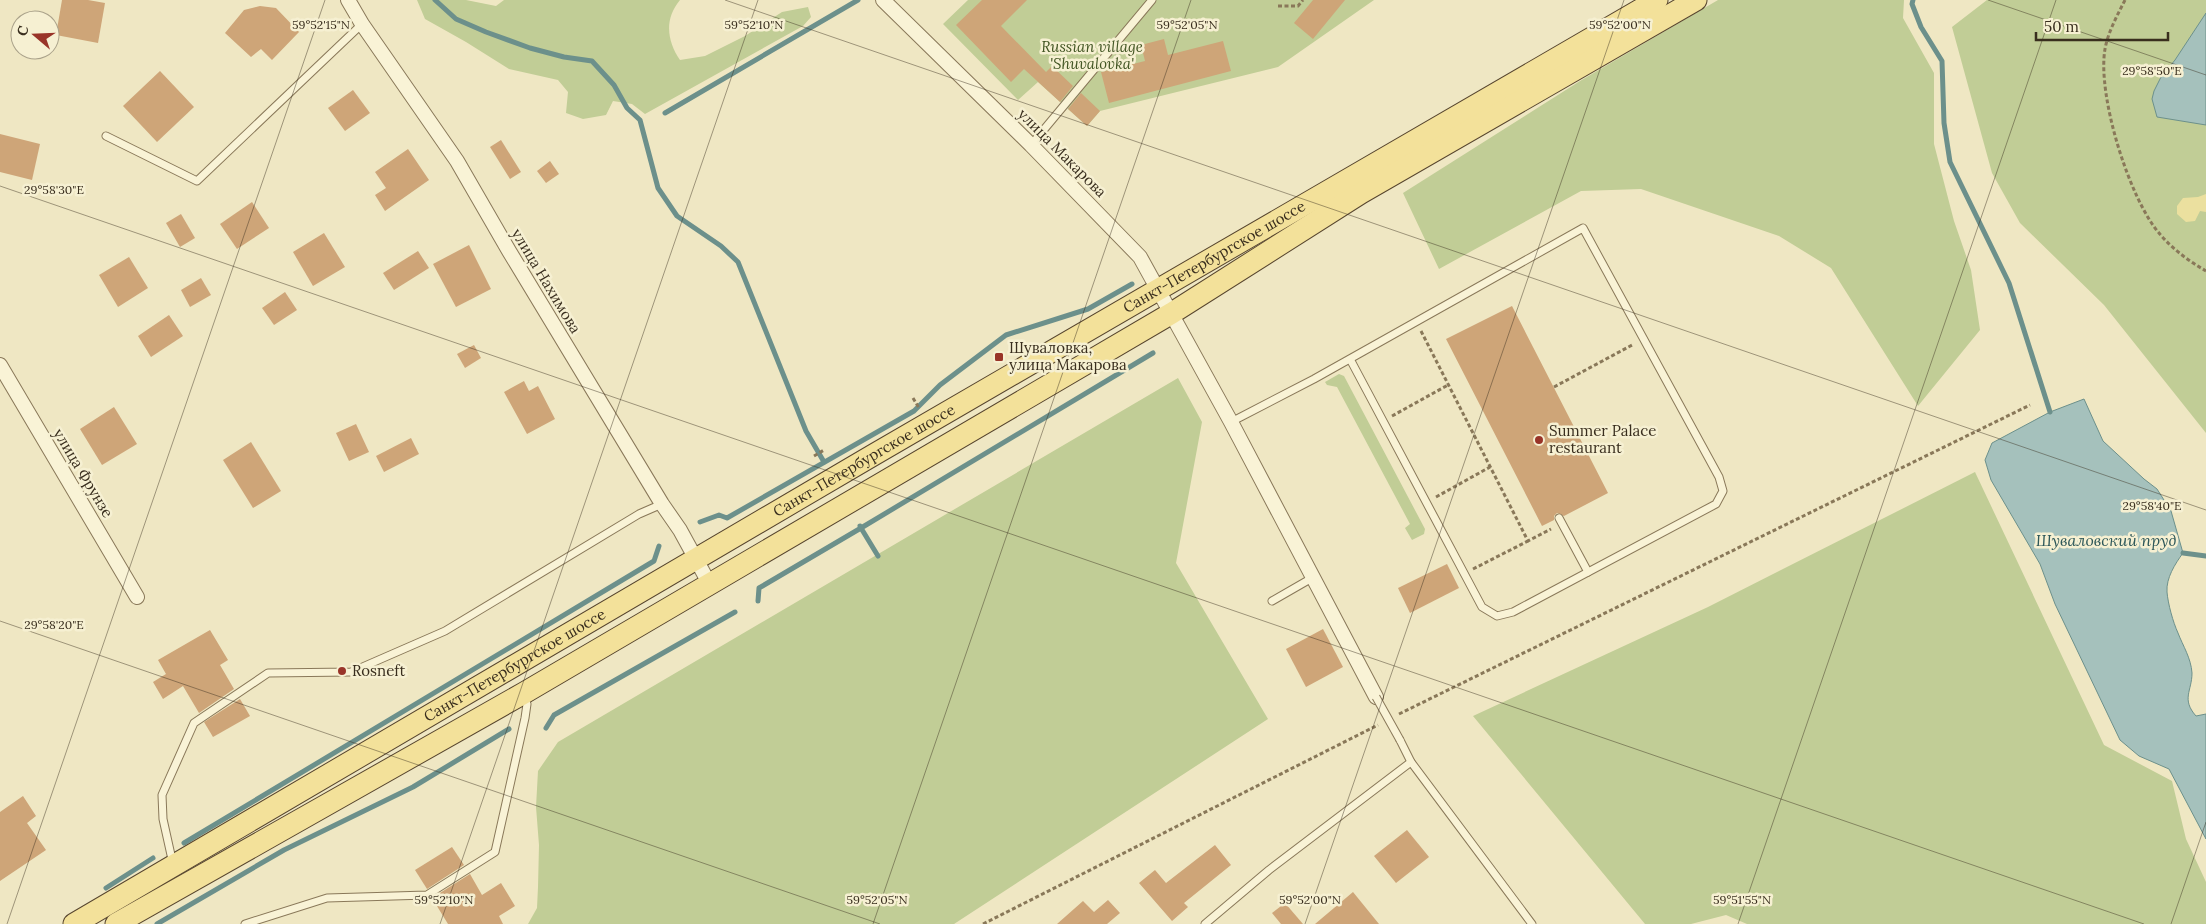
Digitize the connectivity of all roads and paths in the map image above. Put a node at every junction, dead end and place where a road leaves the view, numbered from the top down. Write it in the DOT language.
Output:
graph roads {
  1 [pos="348,0"];
  2 [pos="882,0"];
  3 [pos="1152,0"];
  4 [pos="1304,0"];
  5 [pos="1658,0"];
  6 [pos="1696,0"];
  7 [pos="2125,0"];
  8 [pos="1278,6"];
  9 [pos="362,24"];
  10 [pos="106,136"];
  11 [pos="1031,145"];
  12 [pos="2206,272"];
  13 [pos="1159,289"];
  14 [pos="1172,312"];
  15 [pos="1416,322"];
  16 [pos="1621,351"];
  17 [pos="1350,359"];
  18 [pos="0,365"];
  19 [pos="1448,385"];
  20 [pos="1554,387"];
  21 [pos="913,398"];
  22 [pos="2030,405"];
  23 [pos="921,411"];
  24 [pos="1394,415"];
  25 [pos="1231,422"];
  26 [pos="824,450"];
  27 [pos="814,456"];
  28 [pos="1490,467"];
  29 [pos="1436,497"];
  30 [pos="662,504"];
  31 [pos="1561,520"];
  32 [pos="1528,540"];
  33 [pos="696,559"];
  34 [pos="1473,568"];
  35 [pos="1588,572"];
  36 [pos="1312,578"];
  37 [pos="709,583"];
  38 [pos="137,597"];
  39 [pos="1272,601"];
  40 [pos="524,693"];
  41 [pos="1376,697"];
  42 [pos="1388,719"];
  43 [pos="1412,762"];
  44 [pos="174,865"];
  45 [pos="74,924"];
  46 [pos="116,924"];
  47 [pos="245,924"];
  48 [pos="983,924"];
  49 [pos="1205,924"];
  50 [pos="1532,924"];
  1 -- 9 [label="street, улица Нахимова"];
  2 -- 11 [label="street, улица Макарова"];
  3 -- 11 [label="lane"];
  4 -- 8 [label="path"];
  5 -- 13 [label="main road, Санкт-Петербургское шоссе"];
  6 -- 14 [label="main road, Санкт-Петербургское шоссе"];
  7 -- 12 [label="path"];
  9 -- 10 [label="lane"];
  9 -- 30 [label="street, улица Нахимова"];
  11 -- 13 [label="street, улица Макарова"];
  13 -- 14 [label="street, улица Макарова"];
  13 -- 33 [label="main road, Санкт-Петербургское шоссе"];
  14 -- 25 [label="street, улица Макарова"];
  14 -- 37 [label="main road, Санкт-Петербургское шоссе"];
  15 -- 17 [label="lane"];
  15 -- 19 [label="path"];
  15 -- 35 [label="lane"];
  16 -- 20 [label="path"];
  17 -- 25 [label="lane"];
  17 -- 35 [label="lane"];
  18 -- 38 [label="street, улица Фрунзе"];
  19 -- 24 [label="path"];
  19 -- 28 [label="path"];
  21 -- 23 [label="path"];
  22 -- 42 [label="path"];
  25 -- 36 [label="street, улица Макарова"];
  26 -- 27 [label="path"];
  28 -- 29 [label="path"];
  28 -- 32 [label="path"];
  30 -- 33 [label="street, улица Нахимова"];
  30 -- 44 [label="lane"];
  31 -- 32 [label="path"];
  31 -- 35 [label="lane"];
  32 -- 34 [label="path"];
  33 -- 37 [label="street, улица Нахимова"];
  33 -- 44 [label="main road, Санкт-Петербургское шоссе"];
  36 -- 39 [label="lane"];
  36 -- 41 [label="street, улица Макарова"];
  37 -- 40 [label="main road, Санкт-Петербургское шоссе"];
  40 -- 46 [label="main road, Санкт-Петербургское шоссе"];
  40 -- 47 [label="lane"];
  41 -- 42 [label="lane, bridge"];
  42 -- 43 [label="lane, bridge"];
  42 -- 48 [label="path"];
  43 -- 49 [label="lane"];
  43 -- 50 [label="lane"];
  44 -- 45 [label="main road, Санкт-Петербургское шоссе"];
}
